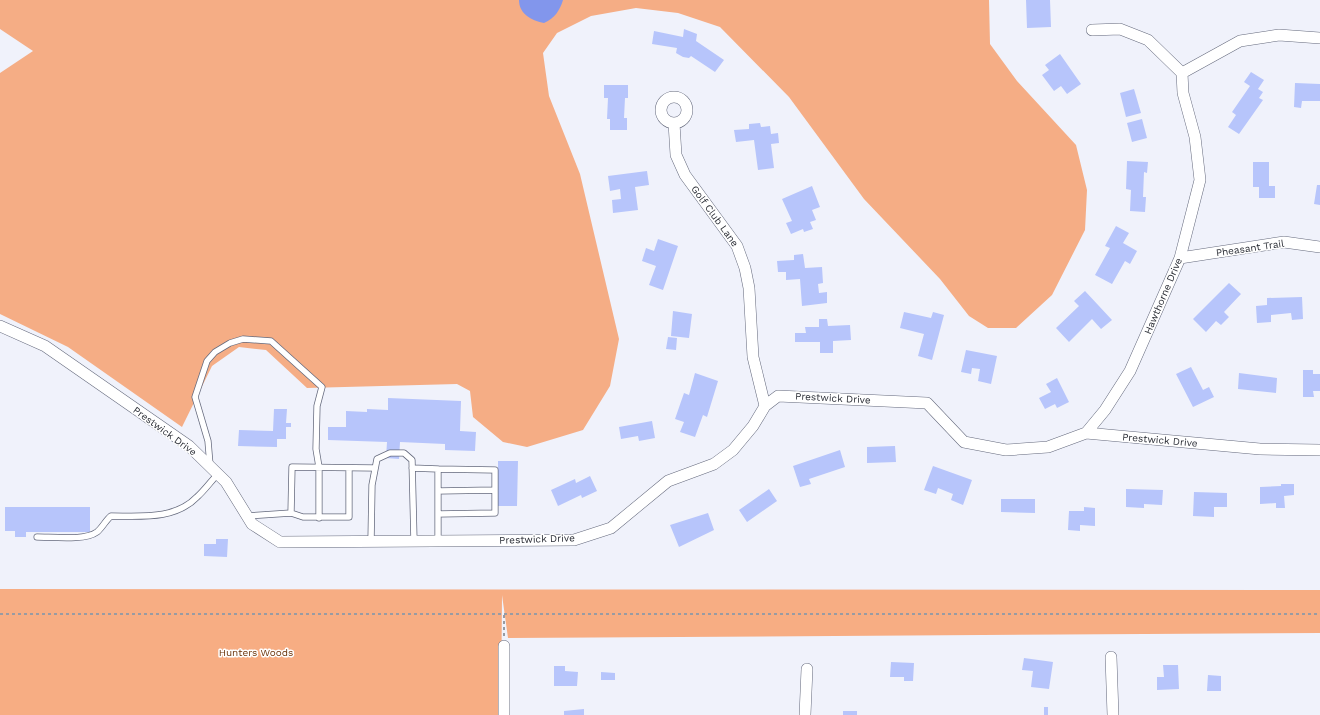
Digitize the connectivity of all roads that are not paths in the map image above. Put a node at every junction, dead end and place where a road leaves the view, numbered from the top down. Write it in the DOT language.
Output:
graph roads {
  1 [pos="1092,30"];
  2 [pos="1320,38"];
  3 [pos="1182,74"];
  4 [pos="674,123"];
  5 [pos="1320,247"];
  6 [pos="1180,258"];
  7 [pos="0,326"];
  8 [pos="765,406"];
  9 [pos="1086,433"];
  10 [pos="1320,450"];
  11 [pos="319,467"];
  12 [pos="349,468"];
  13 [pos="375,468"];
  14 [pos="412,468"];
  15 [pos="438,469"];
  16 [pos="214,470"];
  17 [pos="495,490"];
  18 [pos="438,491"];
  19 [pos="291,513"];
  20 [pos="438,514"];
  21 [pos="248,516"];
  22 [pos="318,518"];
  23 [pos="37,537"];
  24 [pos="371,541"];
  25 [pos="414,541"];
  26 [pos="438,541"];
  27 [pos="504,646"];
  28 [pos="1111,657"];
  29 [pos="807,669"];
  30 [pos="504,715"];
  31 [pos="805,715"];
  32 [pos="1113,715"];
  1 -- 3 [label="street"];
  2 -- 3 [label="street"];
  3 -- 6 [label="street, Hawthorne Drive"];
  4 -- 8 [label="street, Golf Club Lane"];
  5 -- 6 [label="street, Pheasant Trail"];
  6 -- 9 [label="street, Hawthorne Drive"];
  7 -- 16 [label="street, Prestwick Drive"];
  8 -- 9 [label="street, Prestwick Drive"];
  8 -- 26 [label="street, Prestwick Drive"];
  9 -- 10 [label="street, Prestwick Drive"];
  11 -- 12 [label="lane"];
  11 -- 16 [label="lane"];
  11 -- 19 [label="lane"];
  11 -- 22 [label="lane"];
  12 -- 13 [label="lane"];
  12 -- 22 [label="lane"];
  13 -- 14 [label="lane"];
  13 -- 24 [label="lane"];
  14 -- 15 [label="lane"];
  14 -- 25 [label="lane"];
  15 -- 17 [label="lane"];
  15 -- 18 [label="lane"];
  16 -- 21 [label="street, Prestwick Drive"];
  16 -- 23 [label="lane"];
  17 -- 18 [label="lane"];
  17 -- 20 [label="lane"];
  18 -- 20 [label="lane"];
  19 -- 21 [label="lane"];
  19 -- 22 [label="lane"];
  20 -- 26 [label="lane"];
  21 -- 24 [label="street, Prestwick Drive"];
  24 -- 25 [label="street, Prestwick Drive"];
  25 -- 26 [label="street, Prestwick Drive"];
  27 -- 30 [label="street"];
  28 -- 32 [label="street"];
  29 -- 31 [label="street"];
}
